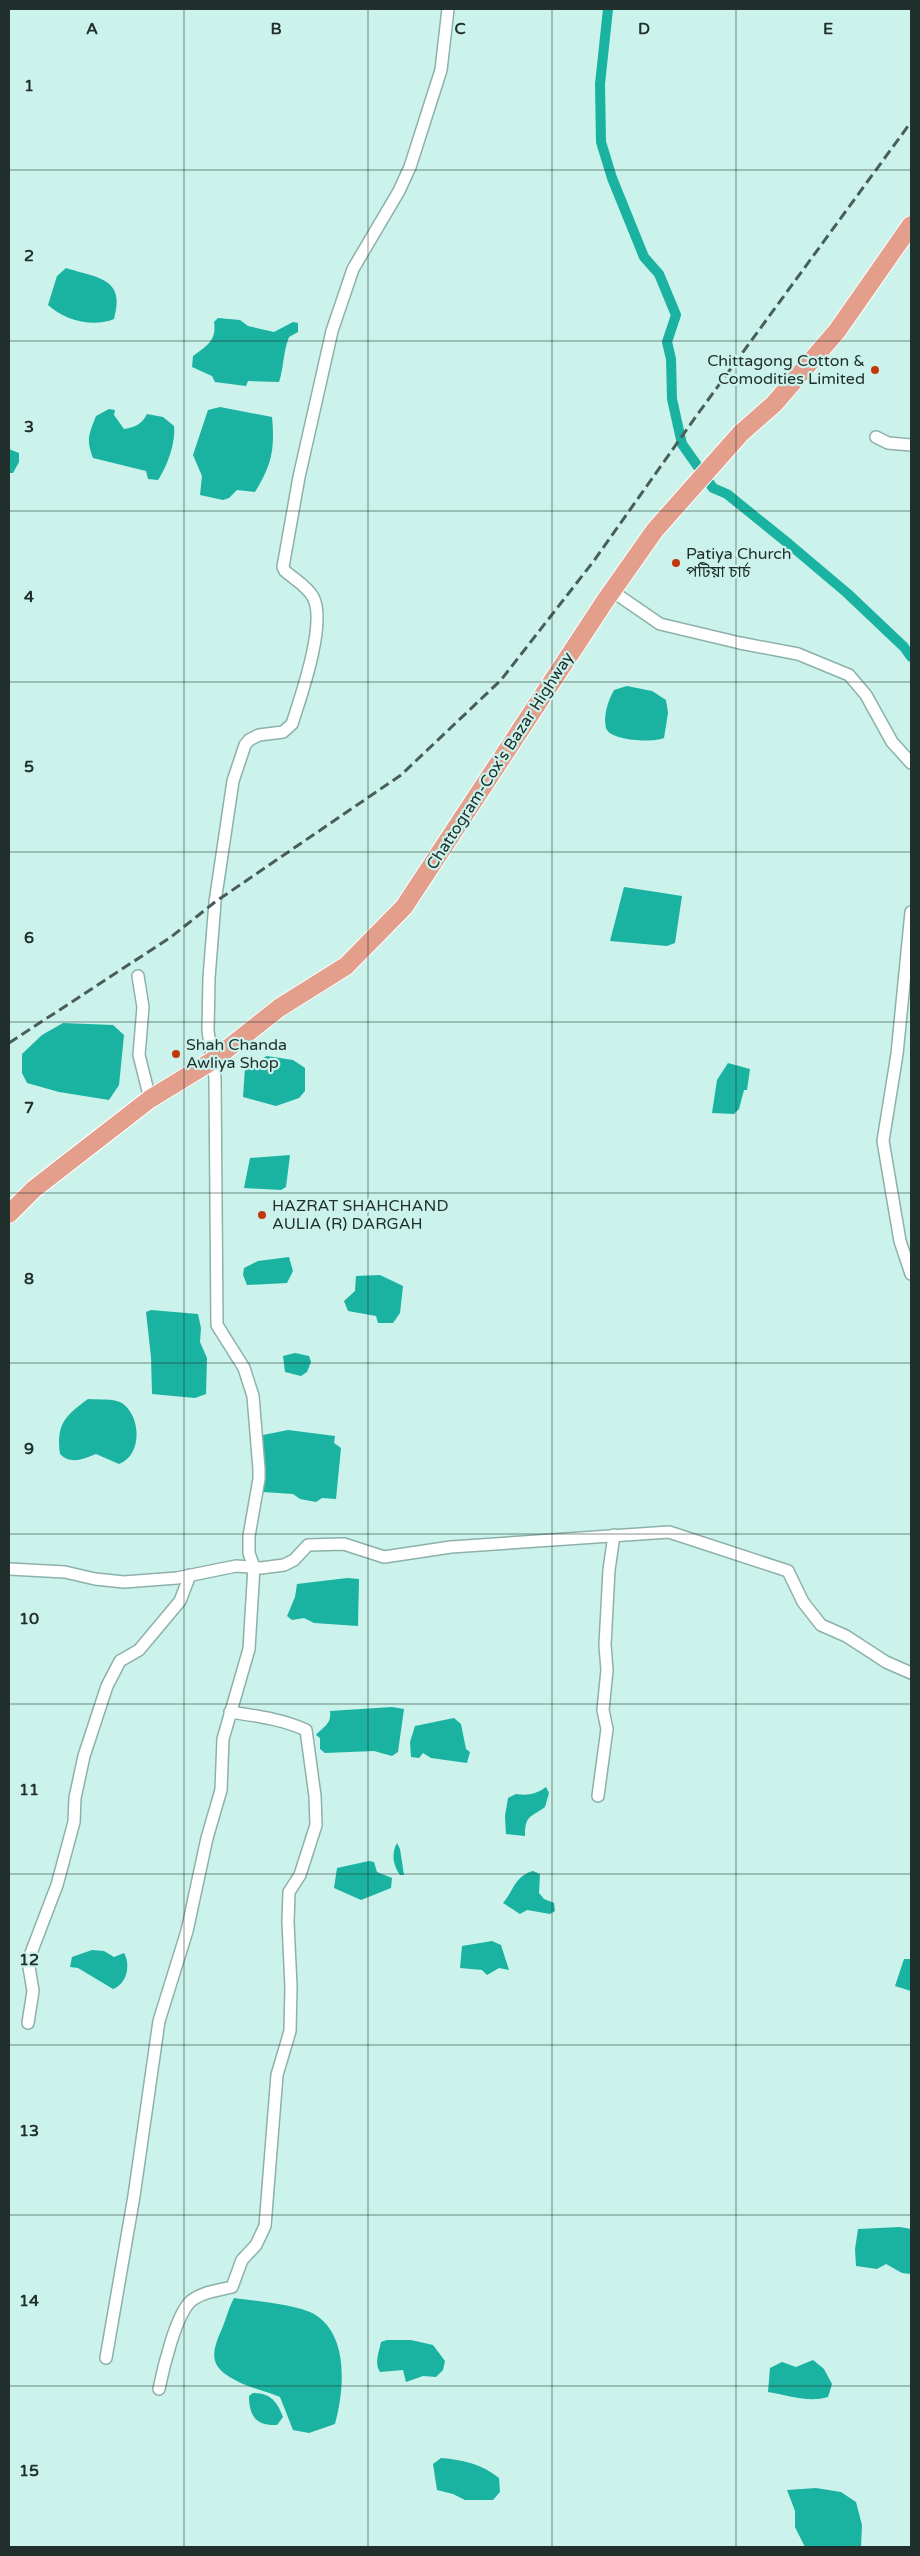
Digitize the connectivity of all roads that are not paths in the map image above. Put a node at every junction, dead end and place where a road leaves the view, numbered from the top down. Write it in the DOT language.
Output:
graph roads {
  1 [pos="448,9"];
  2 [pos="911,225"];
  3 [pos="905,245"];
  4 [pos="876,437"];
  5 [pos="911,446"];
  6 [pos="612,591"];
  7 [pos="911,763"];
  8 [pos="911,912"];
  9 [pos="138,976"];
  10 [pos="212,1061"];
  11 [pos="150,1099"];
  12 [pos="9,1214"];
  13 [pos="911,1274"];
  14 [pos="614,1535"];
  15 [pos="254,1567"];
  16 [pos="9,1569"];
  17 [pos="190,1575"];
  18 [pos="911,1673"];
  19 [pos="230,1712"];
  20 [pos="598,1796"];
  21 [pos="28,2023"];
  22 [pos="106,2358"];
  23 [pos="160,2389"];
  1 -- 10 [label="street"];
  2 -- 3 [label="highway, Chattogram-Cox's Bazar Highway"];
  3 -- 6 [label="highway, Chattogram-Cox's Bazar Highway"];
  4 -- 5 [label="street"];
  6 -- 7 [label="street"];
  6 -- 10 [label="highway, Chattogram-Cox's Bazar Highway"];
  8 -- 13 [label="street"];
  9 -- 11 [label="street"];
  10 -- 11 [label="highway, Chattogram-Cox's Bazar Highway"];
  10 -- 15 [label="street"];
  11 -- 12 [label="highway, Chattogram-Cox's Bazar Highway"];
  14 -- 15 [label="street"];
  14 -- 18 [label="street"];
  14 -- 20 [label="street"];
  15 -- 17 [label="street"];
  15 -- 19 [label="street"];
  16 -- 17 [label="street"];
  17 -- 21 [label="street"];
  19 -- 22 [label="street"];
  19 -- 23 [label="street"];
}
